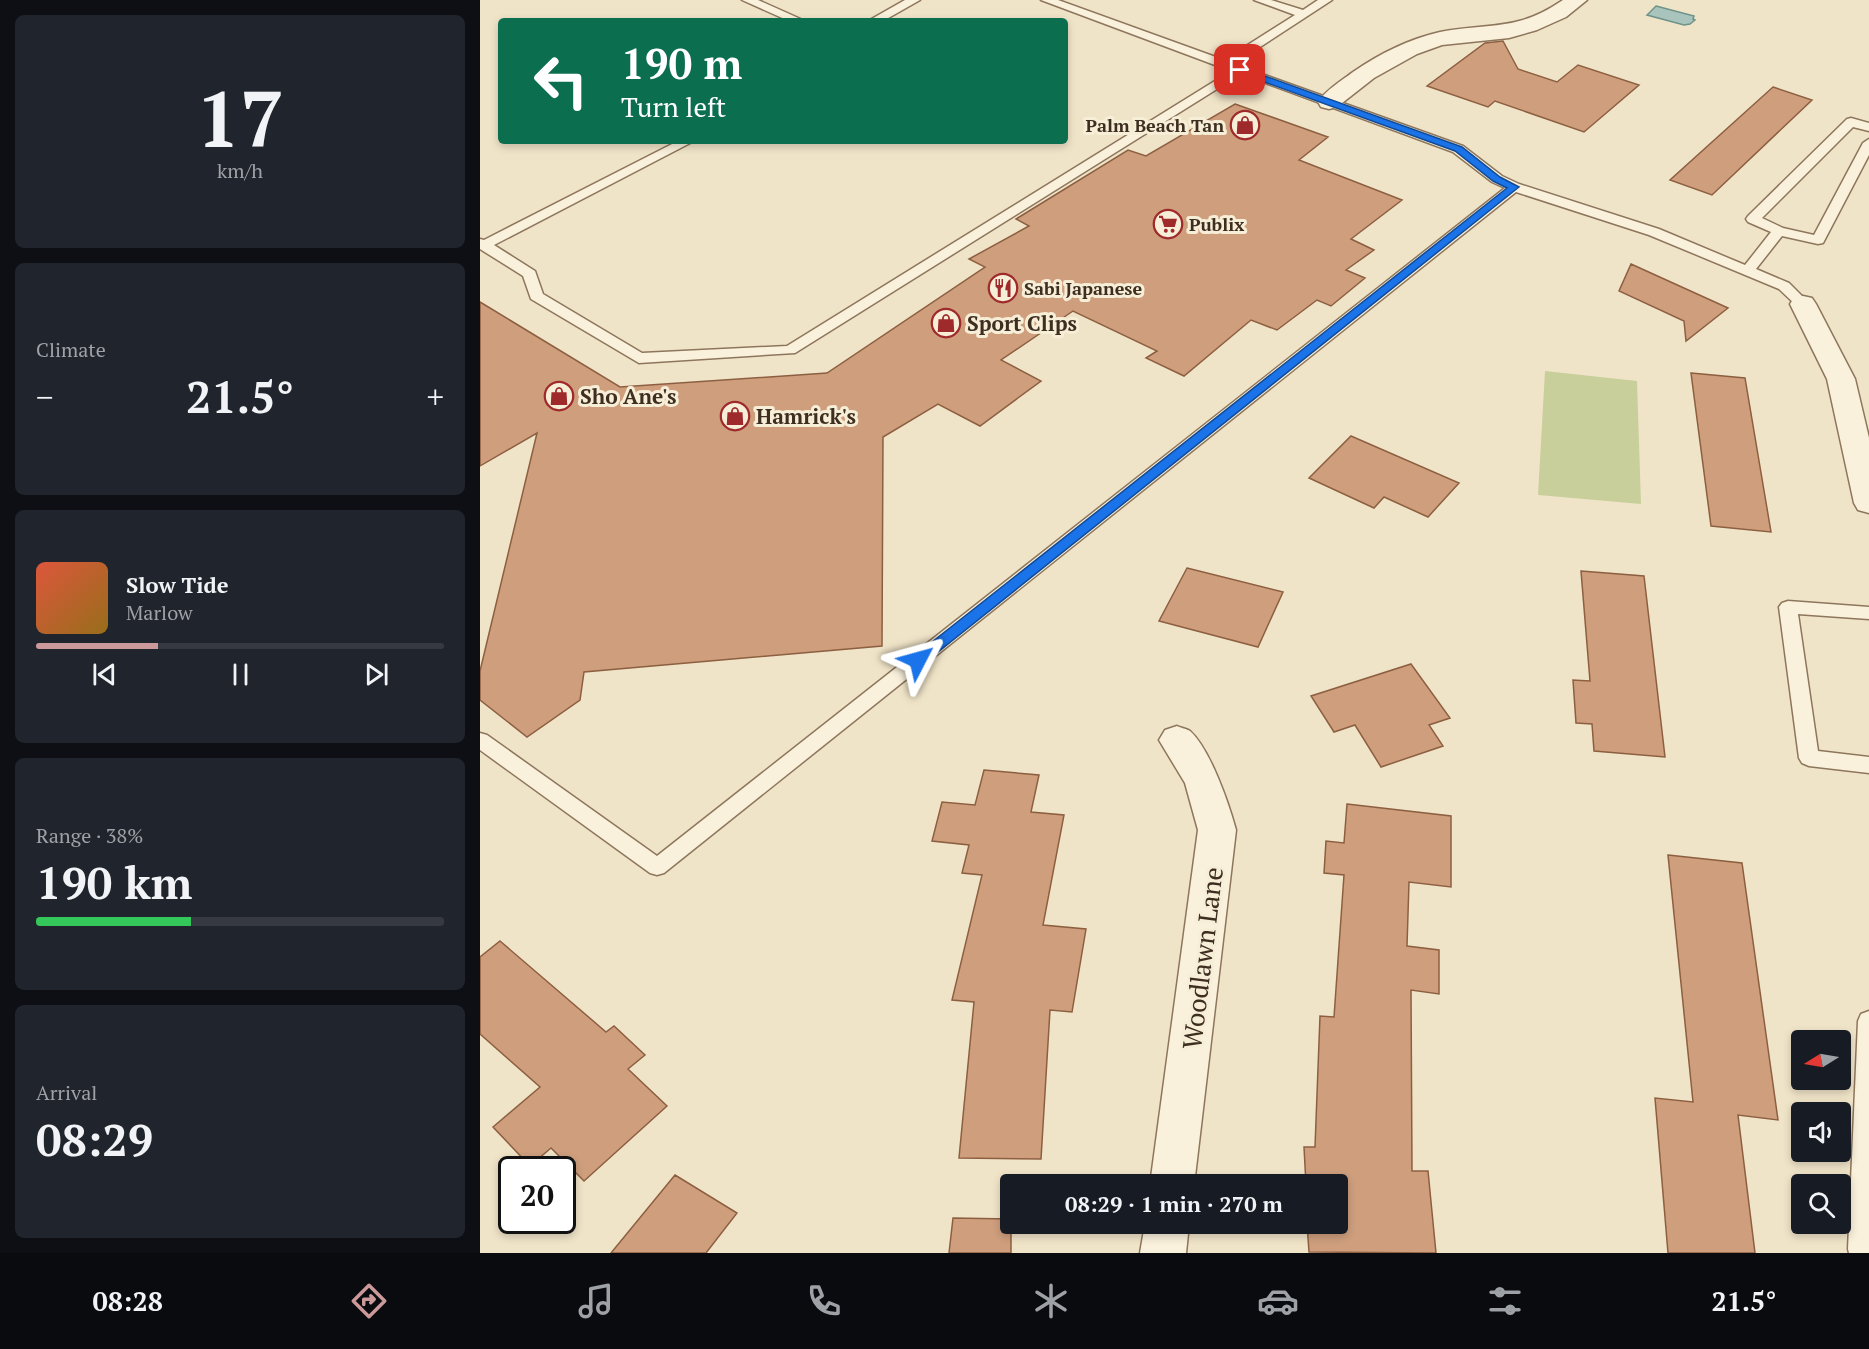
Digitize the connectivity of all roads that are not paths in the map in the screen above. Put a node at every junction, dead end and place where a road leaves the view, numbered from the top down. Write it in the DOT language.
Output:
graph roads {
  1 [pos="748,0"];
  2 [pos="914,0"];
  3 [pos="1047,0"];
  4 [pos="1260,0"];
  5 [pos="1326,0"];
  6 [pos="1577,0"];
  7 [pos="1304,14"];
  8 [pos="792,18"];
  9 [pos="880,18"];
  10 [pos="1224,65"];
  11 [pos="1240,70"];
  12 [pos="1329,102"];
  13 [pos="1869,127"];
  14 [pos="1869,143"];
  15 [pos="682,144"];
  16 [pos="1514,187"];
  17 [pos="1779,231"];
  18 [pos="482,244"];
  19 [pos="1747,271"];
  20 [pos="1803,304"];
  21 [pos="1869,503"];
  22 [pos="1869,613"];
  23 [pos="480,740"];
  24 [pos="1177,740"];
  25 [pos="1869,765"];
  26 [pos="1869,1021"];
  27 [pos="1173,1174"];
  28 [pos="1166,1234"];
  29 [pos="1869,1251"];
  30 [pos="1163,1253"];
  1 -- 8 [label="lane"];
  2 -- 9 [label="lane"];
  3 -- 10 [label="lane"];
  4 -- 7 [label="lane"];
  5 -- 7 [label="lane"];
  6 -- 12 [label="street"];
  7 -- 10 [label="lane"];
  10 -- 11 [label="lane"];
  11 -- 12 [label="lane"];
  11 -- 18 [label="lane"];
  12 -- 16 [label="lane"];
  13 -- 17 [label="lane"];
  14 -- 17 [label="lane"];
  15 -- 18 [label="lane"];
  16 -- 19 [label="lane"];
  16 -- 23 [label="lane"];
  17 -- 19 [label="lane"];
  19 -- 20 [label="lane"];
  20 -- 21 [label="street"];
  22 -- 25 [label="lane"];
  24 -- 27 [label="street, Woodlawn Lane"];
  26 -- 29 [label="lane"];
  28 -- 30 [label="street"];
}
